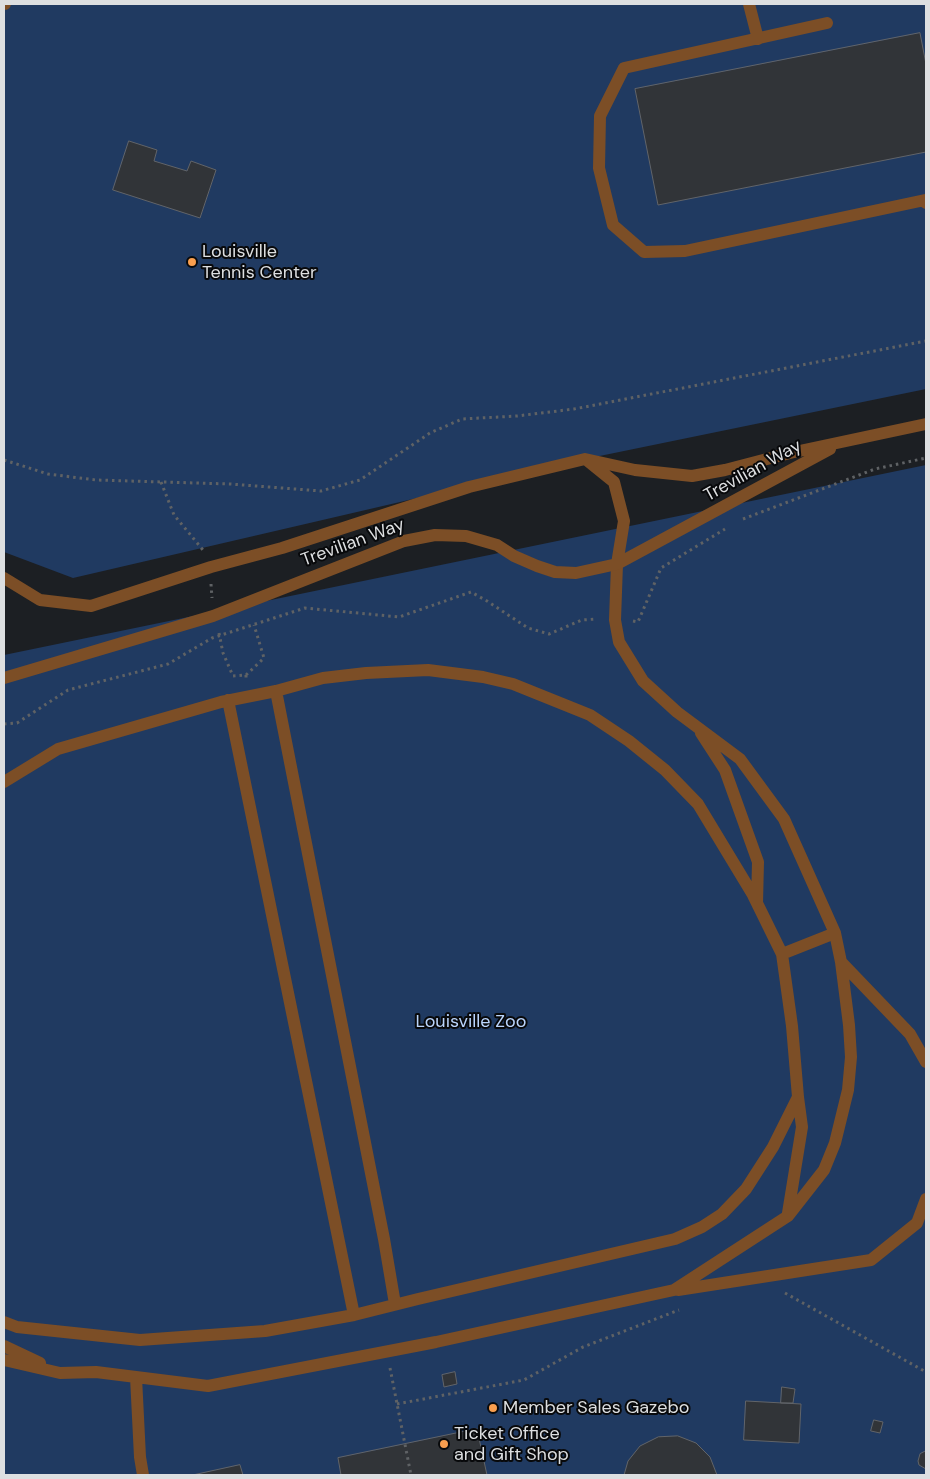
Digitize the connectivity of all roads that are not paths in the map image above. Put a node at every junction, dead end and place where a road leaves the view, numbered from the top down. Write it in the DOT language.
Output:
graph roads {
  1 [pos="749,4"];
  2 [pos="827,23"];
  3 [pos="758,39"];
  4 [pos="926,203"];
  5 [pos="926,424"];
  6 [pos="840,444"];
  7 [pos="585,459"];
  8 [pos="617,564"];
  9 [pos="4,578"];
  10 [pos="4,678"];
  11 [pos="276,691"];
  12 [pos="228,700"];
  13 [pos="697,727"];
  14 [pos="4,782"];
  15 [pos="758,906"];
  16 [pos="835,933"];
  17 [pos="782,954"];
  18 [pos="841,962"];
  19 [pos="926,1062"];
  20 [pos="798,1097"];
  21 [pos="926,1199"];
  22 [pos="788,1216"];
  23 [pos="674,1290"];
  24 [pos="395,1304"];
  25 [pos="354,1315"];
  26 [pos="4,1322"];
  27 [pos="4,1346"];
  28 [pos="4,1360"];
  29 [pos="60,1373"];
  30 [pos="136,1377"];
  31 [pos="143,1475"];
  1 -- 3 [label="street"];
  2 -- 3 [label="street"];
  3 -- 4 [label="street"];
  5 -- 6 [label="street, Trevilian Way"];
  6 -- 7 [label="street, Trevilian Way"];
  6 -- 8 [label="street, Trevilian Way"];
  7 -- 8 [label="street"];
  7 -- 9 [label="street, Trevilian Way"];
  8 -- 10 [label="street, Trevilian Way"];
  8 -- 13 [label="street"];
  11 -- 12 [label="street"];
  11 -- 15 [label="street"];
  11 -- 24 [label="street"];
  12 -- 14 [label="street"];
  12 -- 25 [label="street"];
  13 -- 15 [label="street"];
  13 -- 16 [label="street"];
  15 -- 17 [label="street"];
  16 -- 17 [label="street"];
  16 -- 18 [label="street"];
  17 -- 20 [label="street"];
  18 -- 19 [label="street"];
  18 -- 22 [label="street"];
  20 -- 22 [label="street"];
  20 -- 24 [label="street"];
  21 -- 23 [label="street"];
  22 -- 23 [label="street"];
  23 -- 30 [label="street"];
  24 -- 25 [label="street"];
  25 -- 26 [label="street"];
  27 -- 29 [label="street"];
  28 -- 29 [label="street"];
  29 -- 30 [label="street"];
  30 -- 31 [label="street"];
}
